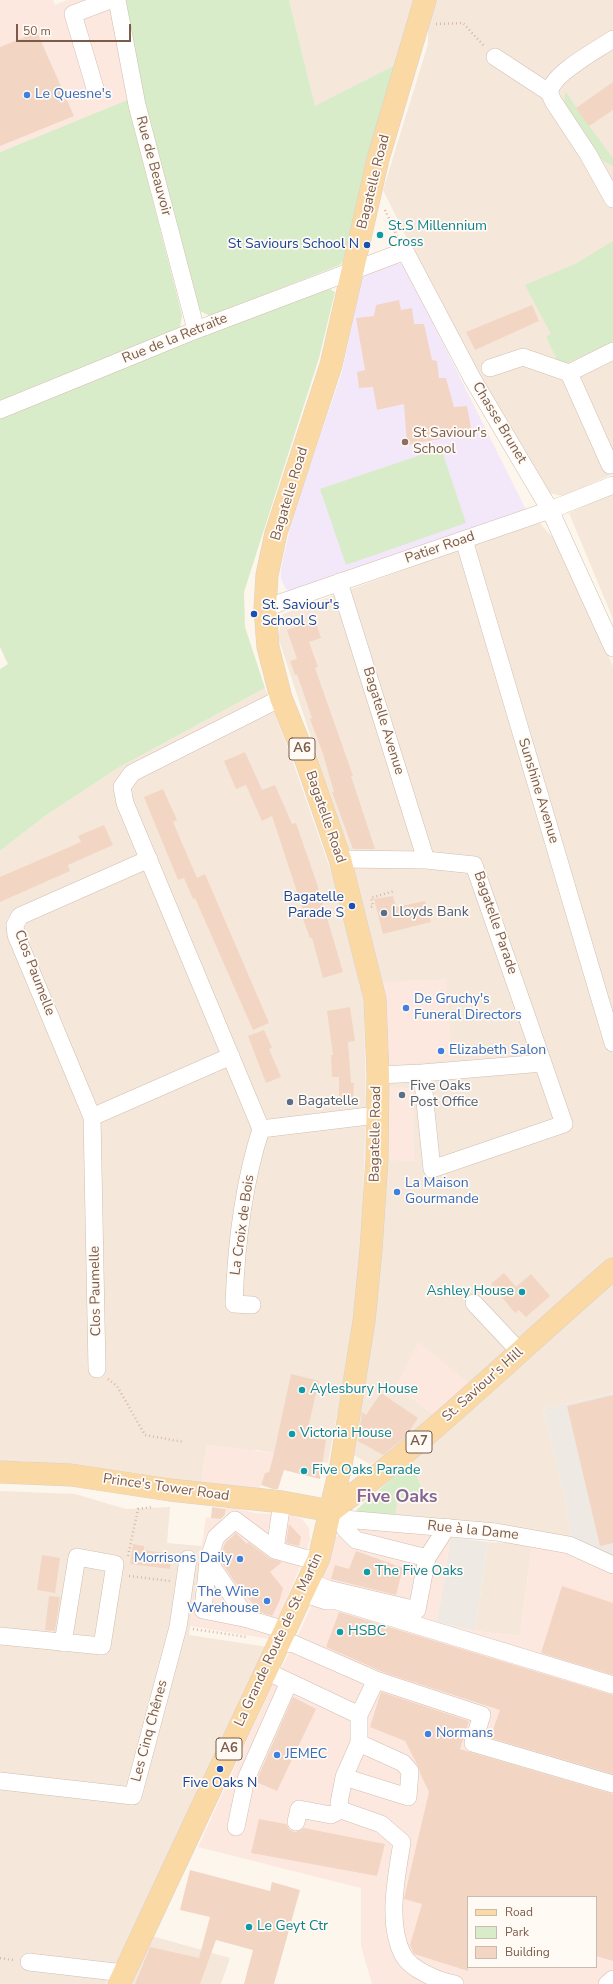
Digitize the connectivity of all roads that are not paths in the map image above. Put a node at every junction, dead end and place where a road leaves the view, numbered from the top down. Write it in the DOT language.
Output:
graph roads {
  1 [pos="110,0"];
  2 [pos="117,0"];
  3 [pos="425,0"];
  4 [pos="613,39"];
  5 [pos="495,57"];
  6 [pos="95,88"];
  7 [pos="550,93"];
  8 [pos="610,189"];
  9 [pos="352,272"];
  10 [pos="196,330"];
  11 [pos="613,351"];
  12 [pos="490,368"];
  13 [pos="569,373"];
  14 [pos="0,410"];
  15 [pos="610,465"];
  16 [pos="613,485"];
  17 [pos="550,510"];
  18 [pos="464,540"];
  19 [pos="339,582"];
  20 [pos="265,608"];
  21 [pos="613,648"];
  22 [pos="281,698"];
  23 [pos="149,859"];
  24 [pos="340,859"];
  25 [pos="426,860"];
  26 [pos="610,1022"];
  27 [pos="613,1043"];
  28 [pos="232,1056"];
  29 [pos="543,1063"];
  30 [pos="422,1074"];
  31 [pos="378,1075"];
  32 [pos="376,1115"];
  33 [pos="92,1117"];
  34 [pos="261,1129"];
  35 [pos="613,1269"];
  36 [pos="474,1303"];
  37 [pos="252,1305"];
  38 [pos="520,1352"];
  39 [pos="97,1369"];
  40 [pos="341,1465"];
  41 [pos="0,1472"];
  42 [pos="374,1479"];
  43 [pos="282,1502"];
  44 [pos="338,1515"];
  45 [pos="446,1528"];
  46 [pos="275,1550"];
  47 [pos="319,1558"];
  48 [pos="427,1558"];
  49 [pos="188,1559"];
  50 [pos="208,1561"];
  51 [pos="613,1565"];
  52 [pos="305,1587"];
  53 [pos="248,1619"];
  54 [pos="0,1636"];
  55 [pos="282,1636"];
  56 [pos="63,1643"];
  57 [pos="266,1671"];
  58 [pos="376,1680"];
  59 [pos="289,1682"];
  60 [pos="613,1685"];
  61 [pos="359,1715"];
  62 [pos="359,1743"];
  63 [pos="344,1777"];
  64 [pos="0,1781"];
  65 [pos="613,1784"];
  66 [pos="341,1810"];
  67 [pos="296,1822"];
  68 [pos="236,1827"];
  69 [pos="29,1962"];
  70 [pos="121,1978"];
  71 [pos="613,1979"];
  72 [pos="455,1984"];
  73 [pos="607,1984"];
  1 -- 6 [label="street"];
  2 -- 10 [label="street, Rue de Beauvoir"];
  3 -- 9 [label="main road, Bagatelle Road / A6"];
  4 -- 7 [label="street"];
  5 -- 7 [label="street"];
  7 -- 8 [label="street"];
  9 -- 10 [label="street, Rue de la Retraite"];
  9 -- 17 [label="street, Chasse Brunet"];
  9 -- 20 [label="main road, Bagatelle Road / A6"];
  10 -- 14 [label="street, Rue de la Retraite"];
  11 -- 13 [label="street"];
  12 -- 13 [label="street"];
  13 -- 15 [label="street"];
  16 -- 17 [label="street, Patier Road"];
  17 -- 18 [label="street, Patier Road"];
  17 -- 21 [label="street, Chasse Brunet"];
  18 -- 19 [label="street, Patier Road"];
  18 -- 26 [label="street, Sunshine Avenue"];
  19 -- 20 [label="street, Patier Road"];
  19 -- 25 [label="street, Bagatelle Avenue"];
  20 -- 22 [label="main road, Bagatelle Road / A6"];
  22 -- 23 [label="street"];
  22 -- 24 [label="main road, Bagatelle Road / A6"];
  23 -- 28 [label="street"];
  23 -- 33 [label="street, Clos Paumelle"];
  24 -- 25 [label="street, Bagatelle Parade"];
  24 -- 31 [label="main road, Bagatelle Road / A6"];
  25 -- 29 [label="street, Bagatelle Parade"];
  26 -- 27 [label="street, Sunshine Avenue"];
  28 -- 33 [label="street"];
  28 -- 34 [label="street"];
  29 -- 30 [label="street"];
  29 -- 30 [label="street, Bagatelle Parade"];
  30 -- 31 [label="street"];
  31 -- 32 [label="main road, Bagatelle Road / A6"];
  32 -- 34 [label="street"];
  32 -- 40 [label="main road, Bagatelle Road / A6"];
  33 -- 39 [label="street, Clos Paumelle"];
  34 -- 37 [label="street, La Croix de Bois"];
  35 -- 38 [label="main road, St. Saviour's Hill / A7"];
  36 -- 38 [label="street"];
  38 -- 42 [label="main road, St. Saviour's Hill / A7"];
  40 -- 42 [label="main road"];
  40 -- 44 [label="main road, Bagatelle Road / A6"];
  41 -- 43 [label="main road, Prince's Tower Road"];
  42 -- 44 [label="main road, St. Saviour's Hill / A7"];
  43 -- 44 [label="main road, Prince's Tower Road"];
  43 -- 46 [label="street"];
  44 -- 45 [label="street, Rue à la Dame"];
  44 -- 47 [label="main road, La Grande Route de St. Martin / A6"];
  44 -- 48 [label="street"];
  45 -- 48 [label="street"];
  45 -- 51 [label="street, Rue à la Dame"];
  46 -- 47 [label="street"];
  46 -- 50 [label="street"];
  47 -- 52 [label="main road, La Grande Route de St. Martin / A6"];
  48 -- 52 [label="street"];
  49 -- 64 [label="street, Les Cinq Chênes"];
  50 -- 53 [label="street"];
  50 -- 53 [label="street"];
  52 -- 55 [label="main road, La Grande Route de St. Martin / A6"];
  52 -- 60 [label="street"];
  53 -- 55 [label="street"];
  54 -- 56 [label="street"];
  55 -- 57 [label="main road, La Grande Route de St. Martin / A6"];
  55 -- 58 [label="street"];
  56 -- 56 [label="street"];
  57 -- 59 [label="street"];
  57 -- 70 [label="main road, La Grande Route de St. Martin / A6"];
  58 -- 61 [label="street"];
  58 -- 65 [label="street"];
  59 -- 61 [label="street"];
  59 -- 68 [label="street"];
  61 -- 62 [label="street"];
  62 -- 63 [label="street"];
  62 -- 63 [label="street"];
  63 -- 66 [label="street"];
  66 -- 67 [label="street"];
  66 -- 72 [label="street"];
  69 -- 70 [label="street"];
  71 -- 73 [label="street"];
}
